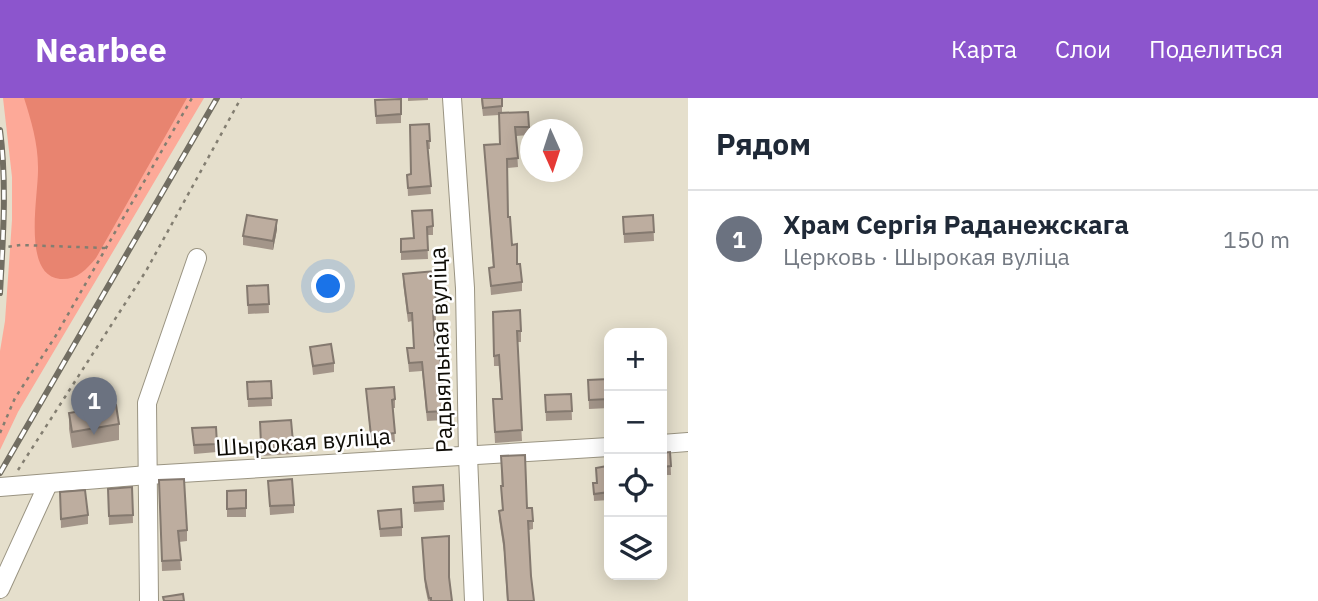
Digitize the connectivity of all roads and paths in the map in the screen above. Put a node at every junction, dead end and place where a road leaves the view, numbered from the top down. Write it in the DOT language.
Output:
graph roads {
  1 [pos="192,98"];
  2 [pos="242,98"];
  3 [pos="452,98"];
  4 [pos="0,247"];
  5 [pos="106,248"];
  6 [pos="197,258"];
  7 [pos="0,433"];
  8 [pos="688,442"];
  9 [pos="667,444"];
  10 [pos="604,447"];
  11 [pos="468,456"];
  12 [pos="148,475"];
  13 [pos="48,484"];
  14 [pos="3,487"];
  15 [pos="0,589"];
  16 [pos="149,601"];
  17 [pos="474,601"];
  1 -- 5 [label="path"];
  2 -- 14 [label="path"];
  3 -- 11 [label="street, Радыяльная вуліца"];
  4 -- 5 [label="path"];
  5 -- 7 [label="path"];
  6 -- 12 [label="street"];
  8 -- 9 [label="street"];
  10 -- 11 [label="street, Шырокая вуліца"];
  11 -- 12 [label="street, Шырокая вуліца"];
  11 -- 17 [label="street, Радыяльная вуліца"];
  12 -- 13 [label="street, Шырокая вуліца"];
  12 -- 16 [label="street"];
  13 -- 14 [label="street, Шырокая вуліца"];
  13 -- 15 [label="street"];
}
